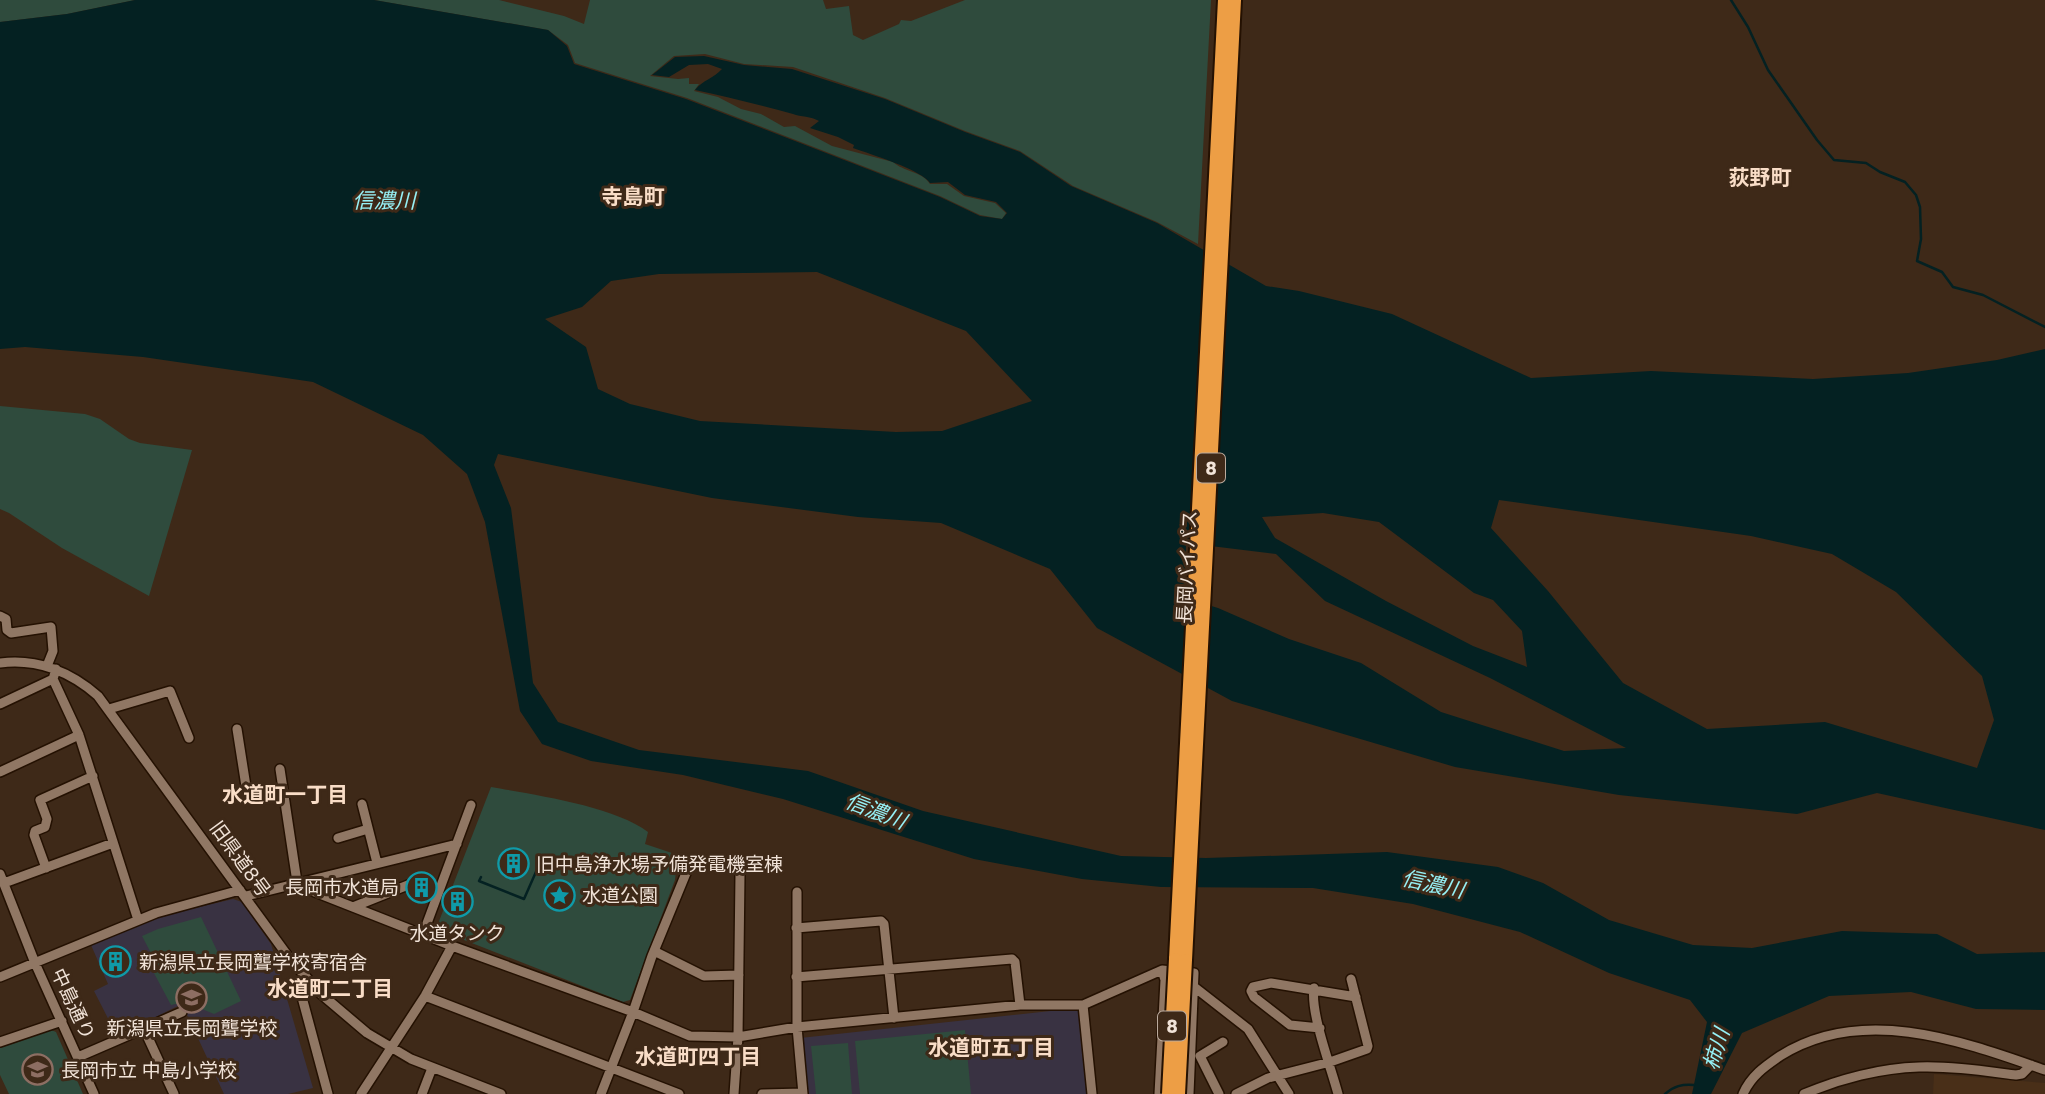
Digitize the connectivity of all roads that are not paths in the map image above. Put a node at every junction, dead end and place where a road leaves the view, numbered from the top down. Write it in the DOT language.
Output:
graph roads {
  1 [pos="1224,0"];
  2 [pos="1235,0"];
  3 [pos="0,616"];
  4 [pos="0,663"];
  5 [pos="52,671"];
  6 [pos="0,704"];
  7 [pos="109,709"];
  8 [pos="237,729"];
  9 [pos="79,735"];
  10 [pos="189,738"];
  11 [pos="280,769"];
  12 [pos="0,772"];
  13 [pos="93,776"];
  14 [pos="283,792"];
  15 [pos="362,804"];
  16 [pos="471,805"];
  17 [pos="368,829"];
  18 [pos="338,838"];
  19 [pos="113,843"];
  20 [pos="457,844"];
  21 [pos="691,861"];
  22 [pos="377,863"];
  23 [pos="46,868"];
  24 [pos="740,874"];
  25 [pos="2,879"];
  26 [pos="297,882"];
  27 [pos="414,883"];
  28 [pos="797,892"];
  29 [pos="243,893"];
  30 [pos="4,897"];
  31 [pos="353,906"];
  32 [pos="138,920"];
  33 [pos="796,928"];
  34 [pos="422,934"];
  35 [pos="1182,935"];
  36 [pos="452,946"];
  37 [pos="654,951"];
  38 [pos="1180,959"];
  39 [pos="35,963"];
  40 [pos="889,969"];
  41 [pos="1162,970"];
  42 [pos="303,975"];
  43 [pos="739,975"];
  44 [pos="0,977"];
  45 [pos="796,977"];
  46 [pos="1351,979"];
  47 [pos="1193,986"];
  48 [pos="1314,988"];
  49 [pos="425,996"];
  50 [pos="1356,996"];
  51 [pos="1020,1005"];
  52 [pos="1083,1005"];
  53 [pos="182,1012"];
  54 [pos="633,1012"];
  55 [pos="894,1018"];
  56 [pos="62,1021"];
  57 [pos="797,1027"];
  58 [pos="1320,1028"];
  59 [pos="144,1029"];
  60 [pos="738,1037"];
  61 [pos="0,1042"];
  62 [pos="1223,1042"];
  63 [pos="392,1048"];
  64 [pos="78,1057"];
  65 [pos="1330,1062"];
  66 [pos="2031,1065"];
  67 [pos="432,1068"];
  68 [pos="611,1068"];
  69 [pos="2045,1070"];
  70 [pos="1279,1076"];
  71 [pos="803,1093"];
  72 [pos="94,1094"];
  73 [pos="174,1094"];
  74 [pos="328,1094"];
  75 [pos="361,1094"];
  76 [pos="422,1094"];
  77 [pos="501,1094"];
  78 [pos="601,1094"];
  79 [pos="679,1094"];
  80 [pos="734,1094"];
  81 [pos="762,1094"];
  82 [pos="1092,1094"];
  83 [pos="1159,1094"];
  84 [pos="1168,1094"];
  85 [pos="1179,1094"];
  86 [pos="1189,1094"];
  87 [pos="1219,1094"];
  88 [pos="1236,1094"];
  89 [pos="1289,1094"];
  90 [pos="1338,1094"];
  91 [pos="1743,1094"];
  92 [pos="1804,1094"];
  1 -- 35 [label="highway, 長岡バイパス / 8"];
  2 -- 35 [label="highway, 長岡バイパス / 8"];
  3 -- 5 [label="street"];
  4 -- 5 [label="street, 旧県道8号"];
  5 -- 6 [label="street"];
  5 -- 7 [label="street, 旧県道8号"];
  5 -- 9 [label="street"];
  7 -- 10 [label="street"];
  7 -- 29 [label="street, 旧県道8号"];
  8 -- 14 [label="street"];
  9 -- 12 [label="street"];
  9 -- 13 [label="street"];
  11 -- 14 [label="street"];
  13 -- 19 [label="street"];
  13 -- 23 [label="street"];
  14 -- 26 [label="street"];
  15 -- 17 [label="street"];
  16 -- 20 [label="street"];
  17 -- 18 [label="street"];
  17 -- 22 [label="street"];
  19 -- 23 [label="street"];
  19 -- 32 [label="street"];
  20 -- 22 [label="street"];
  20 -- 34 [label="street"];
  21 -- 37 [label="street"];
  22 -- 26 [label="street"];
  23 -- 25 [label="street"];
  24 -- 43 [label="street"];
  25 -- 30 [label="street"];
  26 -- 29 [label="street"];
  26 -- 31 [label="street"];
  27 -- 31 [label="street"];
  28 -- 33 [label="street"];
  29 -- 32 [label="street"];
  29 -- 42 [label="street, 旧県道8号"];
  30 -- 39 [label="street"];
  31 -- 34 [label="street"];
  32 -- 39 [label="street"];
  33 -- 40 [label="street"];
  33 -- 45 [label="street"];
  34 -- 36 [label="street"];
  35 -- 38 [label="highway, 長岡バイパス / 8"];
  36 -- 49 [label="street"];
  36 -- 54 [label="street"];
  37 -- 43 [label="street"];
  37 -- 54 [label="street"];
  38 -- 84 [label="highway, 長岡バイパス / 8, bridge"];
  38 -- 85 [label="highway, 長岡バイパス / 8, bridge"];
  39 -- 44 [label="street, 中島通り"];
  39 -- 56 [label="street, 中島通り"];
  40 -- 45 [label="street"];
  40 -- 51 [label="street"];
  40 -- 55 [label="street"];
  41 -- 47 [label="street"];
  41 -- 52 [label="street"];
  41 -- 83 [label="street"];
  42 -- 63 [label="street, 旧県道8号"];
  42 -- 74 [label="street"];
  43 -- 60 [label="street"];
  45 -- 57 [label="street"];
  46 -- 50 [label="street"];
  47 -- 70 [label="street"];
  47 -- 86 [label="street"];
  48 -- 50 [label="street"];
  48 -- 58 [label="street"];
  48 -- 58 [label="street"];
  49 -- 63 [label="street"];
  49 -- 68 [label="street"];
  50 -- 65 [label="street"];
  51 -- 52 [label="street"];
  51 -- 55 [label="street"];
  52 -- 82 [label="street"];
  53 -- 59 [label="street"];
  54 -- 60 [label="street"];
  54 -- 68 [label="street"];
  55 -- 57 [label="street"];
  56 -- 61 [label="street"];
  56 -- 64 [label="street, 中島通り"];
  57 -- 60 [label="street"];
  57 -- 71 [label="street"];
  58 -- 65 [label="street"];
  59 -- 64 [label="street"];
  59 -- 73 [label="street"];
  60 -- 80 [label="street"];
  62 -- 87 [label="street"];
  63 -- 67 [label="street, 旧県道8号"];
  63 -- 75 [label="street"];
  64 -- 72 [label="street, 中島通り"];
  65 -- 70 [label="street"];
  65 -- 90 [label="street"];
  66 -- 69 [label="street"];
  66 -- 91 [label="street"];
  66 -- 92 [label="street"];
  67 -- 76 [label="street"];
  67 -- 77 [label="street, 旧県道8号"];
  68 -- 78 [label="street"];
  68 -- 79 [label="street"];
  70 -- 88 [label="street"];
  70 -- 89 [label="street"];
  71 -- 81 [label="street"];
}
